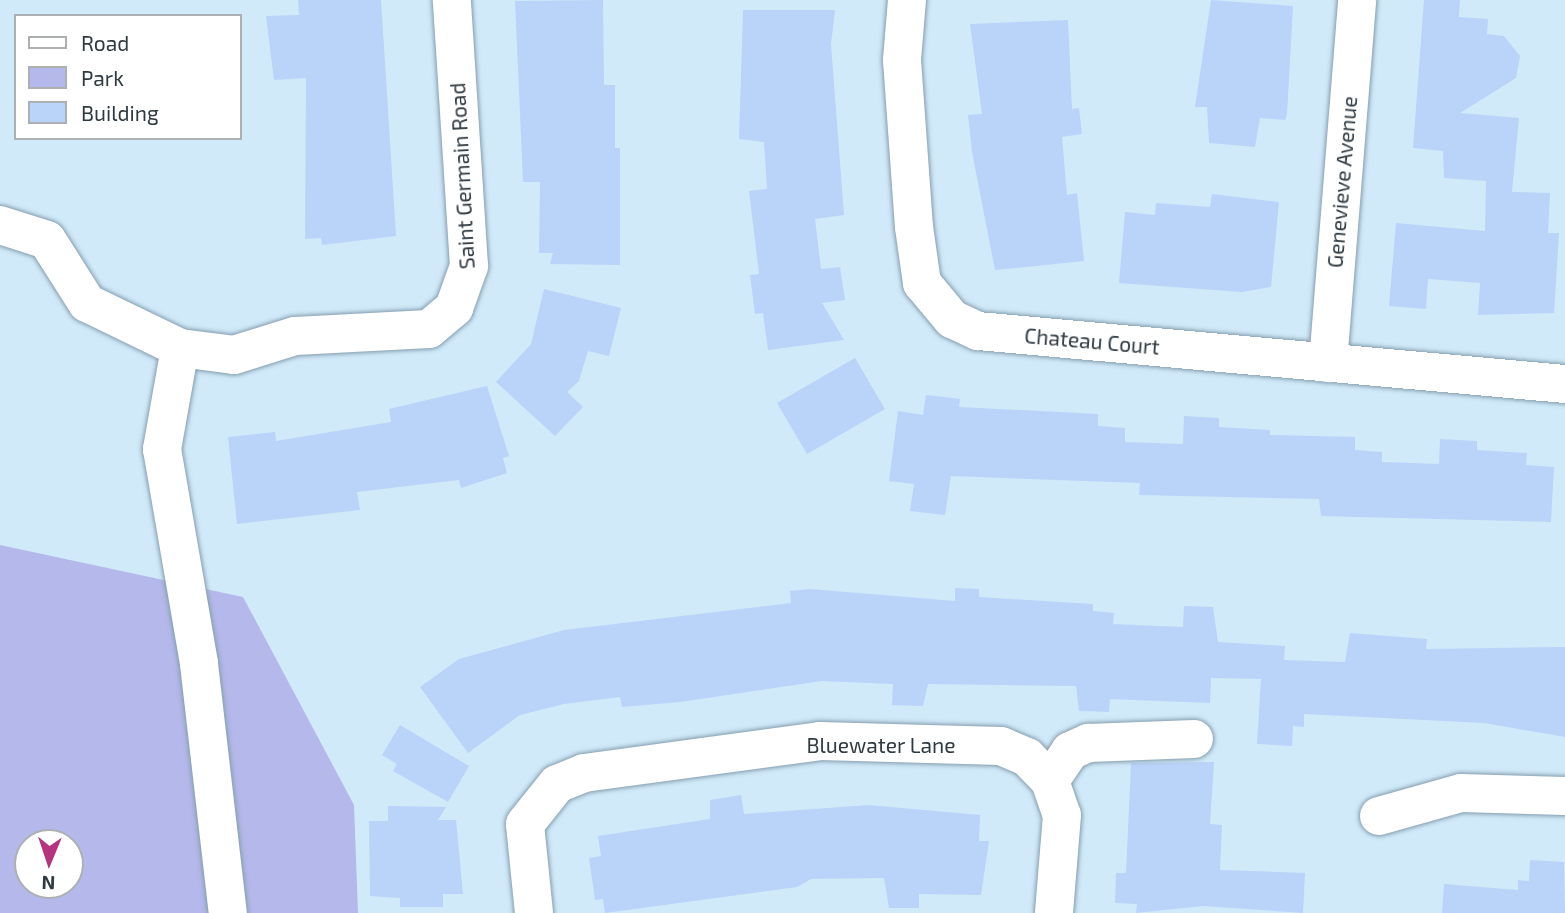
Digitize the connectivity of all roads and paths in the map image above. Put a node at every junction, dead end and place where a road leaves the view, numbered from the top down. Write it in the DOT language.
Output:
graph roads {
  1 [pos="452,0"];
  2 [pos="907,0"];
  3 [pos="1357,0"];
  4 [pos="0,225"];
  5 [pos="180,348"];
  6 [pos="1328,363"];
  7 [pos="1565,384"];
  8 [pos="1194,739"];
  9 [pos="1050,781"];
  10 [pos="1565,796"];
  11 [pos="1379,816"];
  12 [pos="228,913"];
  13 [pos="534,913"];
  14 [pos="1055,913"];
  1 -- 5 [label="street, Saint Germain Road"];
  2 -- 6 [label="street, Chateau Court"];
  3 -- 6 [label="street, Genevieve Avenue"];
  4 -- 5 [label="street, Saint Germain Road"];
  5 -- 12 [label="street"];
  6 -- 7 [label="street, Chateau Court"];
  8 -- 9 [label="street"];
  9 -- 13 [label="street, Bluewater Lane"];
  9 -- 14 [label="street, Bluewater Lane"];
  10 -- 11 [label="street"];
}
